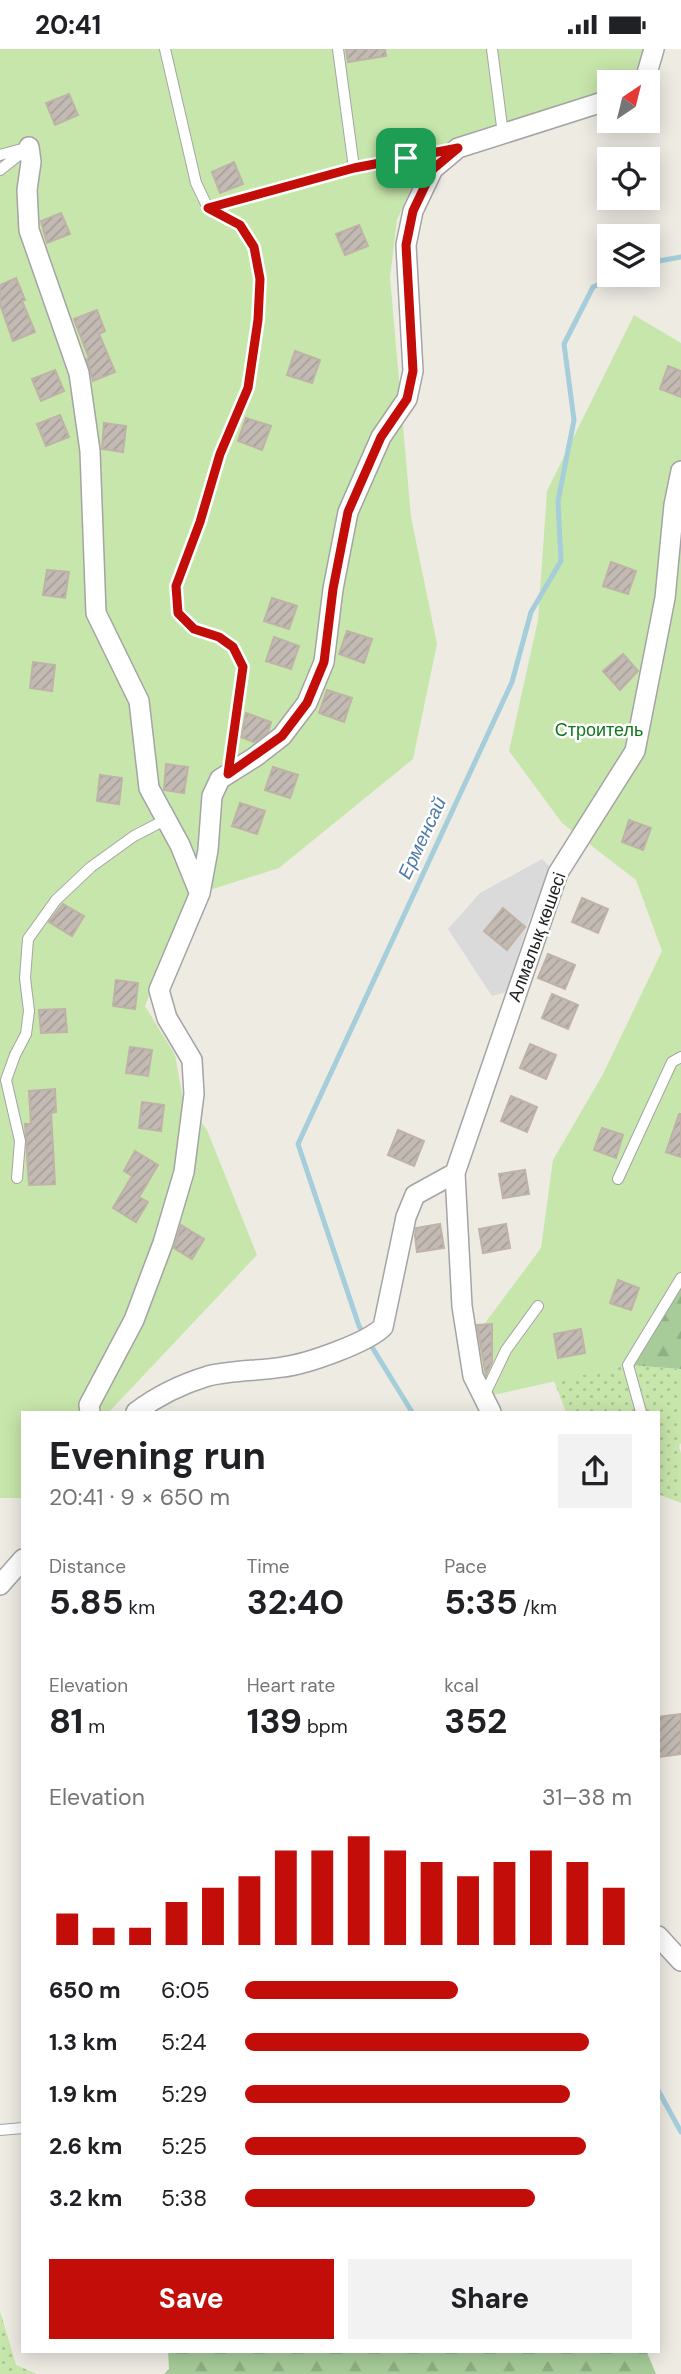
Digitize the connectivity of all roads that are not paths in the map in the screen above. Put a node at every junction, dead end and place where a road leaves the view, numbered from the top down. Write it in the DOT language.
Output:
graph roads {
  1 [pos="165,49"];
  2 [pos="338,49"];
  3 [pos="492,49"];
  4 [pos="654,49"];
  5 [pos="648,70"];
  6 [pos="597,104"];
  7 [pos="503,134"];
  8 [pos="29,148"];
  9 [pos="458,148"];
  10 [pos="0,155"];
  11 [pos="354,168"];
  12 [pos="0,170"];
  13 [pos="208,208"];
  14 [pos="681,471"];
  15 [pos="677,503"];
  16 [pos="228,774"];
  17 [pos="165,820"];
  18 [pos="200,893"];
  19 [pos="681,1056"];
  20 [pos="455,1173"];
  21 [pos="17,1178"];
  22 [pos="618,1179"];
  23 [pos="681,1278"];
  24 [pos="538,1305"];
  25 [pos="488,1404"];
  26 [pos="90,1411"];
  27 [pos="137,1411"];
  28 [pos="641,1411"];
  29 [pos="21,1561"];
  30 [pos="0,1585"];
  31 [pos="660,1938"];
  32 [pos="681,1961"];
  33 [pos="21,2128"];
  34 [pos="0,2130"];
  1 -- 13 [label="lane"];
  2 -- 11 [label="lane"];
  3 -- 7 [label="lane"];
  4 -- 5 [label="street"];
  6 -- 7 [label="street"];
  7 -- 9 [label="street"];
  8 -- 10 [label="lane"];
  8 -- 12 [label="lane"];
  8 -- 17 [label="street"];
  9 -- 11 [label="lane"];
  9 -- 16 [label="street"];
  11 -- 13 [label="lane"];
  13 -- 16 [label="lane"];
  14 -- 15 [label="street, Алмалық көшесі"];
  15 -- 20 [label="street, Алмалық көшесі"];
  16 -- 18 [label="street"];
  17 -- 18 [label="street"];
  17 -- 21 [label="lane"];
  18 -- 26 [label="street"];
  19 -- 22 [label="lane"];
  20 -- 25 [label="street, Алмалық көшесі"];
  20 -- 27 [label="street"];
  23 -- 28 [label="lane"];
  24 -- 25 [label="lane"];
  29 -- 30 [label="street"];
  31 -- 32 [label="street"];
  33 -- 34 [label="lane"];
}
